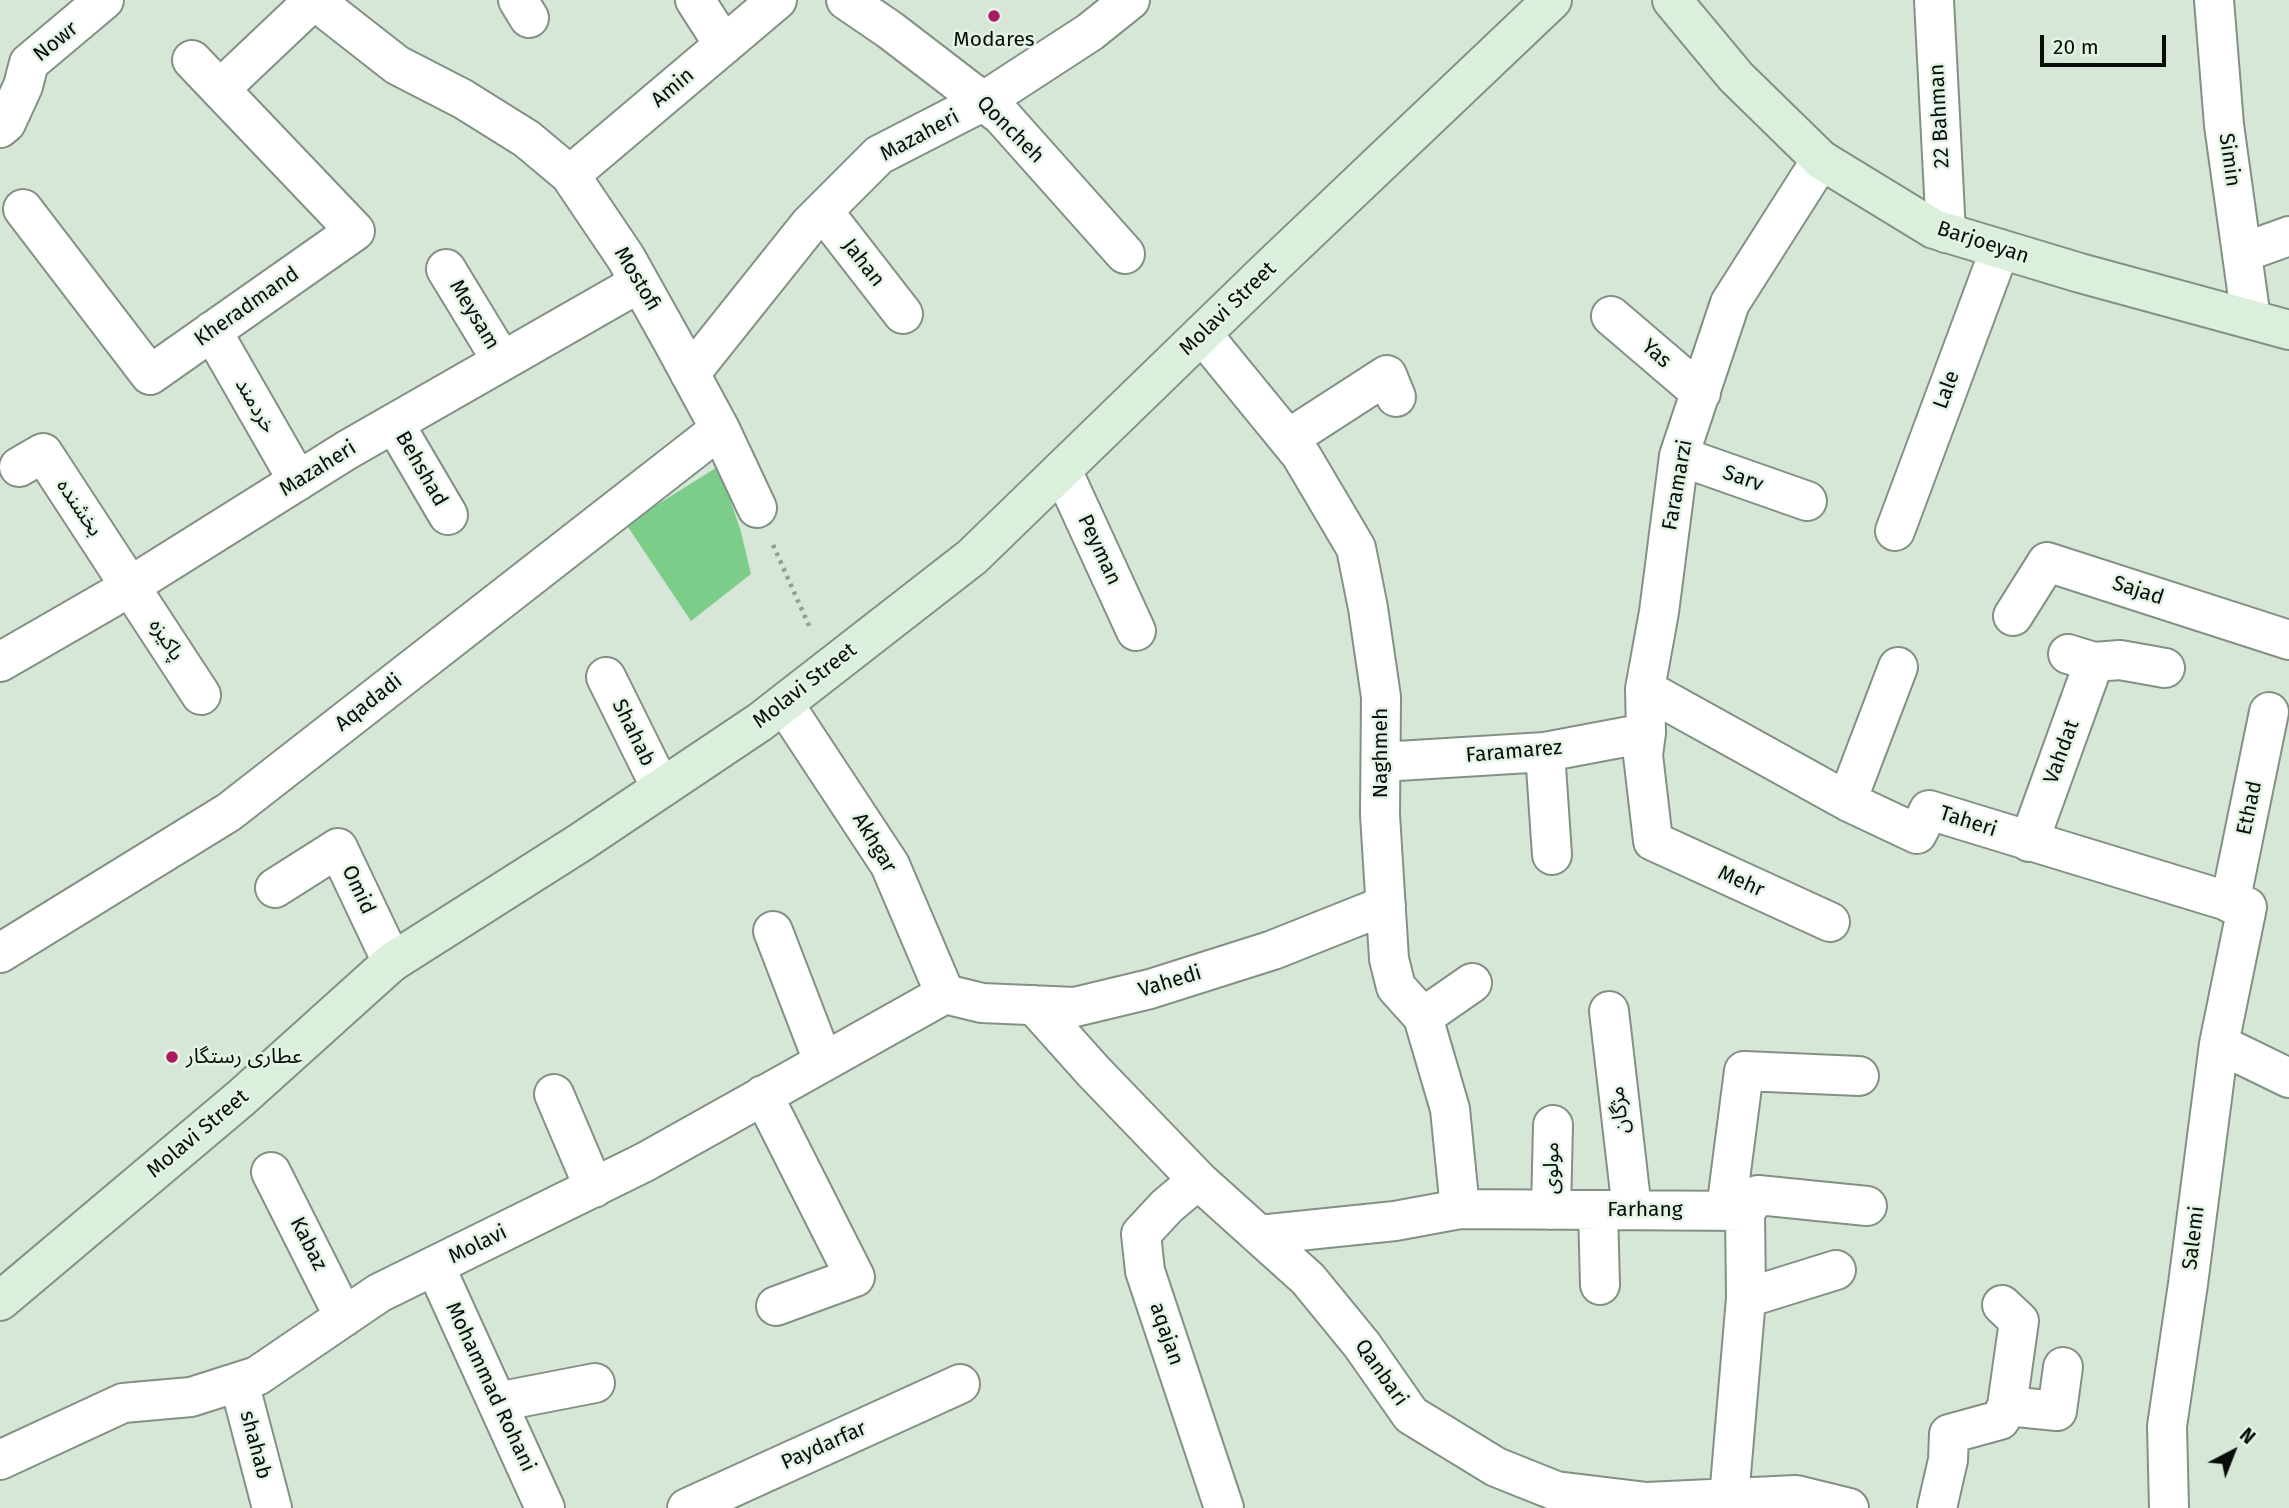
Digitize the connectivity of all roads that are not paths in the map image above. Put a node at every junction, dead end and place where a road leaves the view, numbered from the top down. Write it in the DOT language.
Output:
graph roads {
  1 [pos="104,0"];
  2 [pos="314,0"];
  3 [pos="695,0"];
  4 [pos="777,0"];
  5 [pos="846,0"];
  6 [pos="1129,0"];
  7 [pos="1552,0"];
  8 [pos="1672,0"];
  9 [pos="1934,0"];
  10 [pos="2214,0"];
  11 [pos="724,45"];
  12 [pos="192,60"];
  13 [pos="220,89"];
  14 [pos="984,101"];
  15 [pos="0,128"];
  16 [pos="1821,160"];
  17 [pos="570,175"];
  18 [pos="23,209"];
  19 [pos="823,211"];
  20 [pos="1947,233"];
  21 [pos="2289,236"];
  22 [pos="2000,249"];
  23 [pos="2242,253"];
  24 [pos="1125,254"];
  25 [pos="446,269"];
  26 [pos="639,283"];
  27 [pos="903,314"];
  28 [pos="1611,316"];
  29 [pos="2251,319"];
  30 [pos="2289,330"];
  31 [pos="212,331"];
  32 [pos="1202,334"];
  33 [pos="502,361"];
  34 [pos="690,374"];
  35 [pos="1701,393"];
  36 [pos="1396,397"];
  37 [pos="394,423"];
  38 [pos="720,429"];
  39 [pos="1288,439"];
  40 [pos="1679,456"];
  41 [pos="19,467"];
  42 [pos="1062,470"];
  43 [pos="298,481"];
  44 [pos="1807,501"];
  45 [pos="757,508"];
  46 [pos="448,514"];
  47 [pos="1895,531"];
  48 [pos="131,586"];
  49 [pos="2013,615"];
  50 [pos="1136,631"];
  51 [pos="2289,640"];
  52 [pos="0,662"];
  53 [pos="1898,667"];
  54 [pos="2165,668"];
  55 [pos="606,677"];
  56 [pos="1645,690"];
  57 [pos="201,695"];
  58 [pos="784,704"];
  59 [pos="2269,712"];
  60 [pos="1646,733"];
  61 [pos="1545,752"];
  62 [pos="1381,762"];
  63 [pos="661,788"];
  64 [pos="1847,801"];
  65 [pos="1653,841"];
  66 [pos="2029,842"];
  67 [pos="1552,855"];
  68 [pos="275,888"];
  69 [pos="1386,905"];
  70 [pos="2239,905"];
  71 [pos="1830,922"];
  72 [pos="773,931"];
  73 [pos="0,953"];
  74 [pos="392,962"];
  75 [pos="1472,983"];
  76 [pos="945,994"];
  77 [pos="1034,1005"];
  78 [pos="1609,1011"];
  79 [pos="1423,1017"];
  80 [pos="2219,1044"];
  81 [pos="823,1061"];
  82 [pos="1859,1076"];
  83 [pos="2289,1079"];
  84 [pos="554,1094"];
  85 [pos="763,1095"];
  86 [pos="1553,1125"];
  87 [pos="271,1172"];
  88 [pos="1198,1180"];
  89 [pos="594,1188"];
  90 [pos="1867,1206"];
  91 [pos="1460,1209"];
  92 [pos="1551,1210"];
  93 [pos="1615,1210"];
  94 [pos="1735,1210"];
  95 [pos="1259,1235"];
  96 [pos="435,1266"];
  97 [pos="1836,1270"];
  98 [pos="1600,1285"];
  99 [pos="1746,1297"];
  100 [pos="0,1301"];
  101 [pos="2002,1305"];
  102 [pos="776,1306"];
  103 [pos="344,1317"];
  104 [pos="2063,1367"];
  105 [pos="239,1382"];
  106 [pos="595,1383"];
  107 [pos="960,1384"];
  108 [pos="497,1402"];
  109 [pos="2007,1406"];
  110 [pos="0,1460"];
  111 [pos="1716,1502"];
  112 [pos="1846,1507"];
  113 [pos="272,1508"];
  114 [pos="545,1508"];
  115 [pos="687,1508"];
  116 [pos="1224,1508"];
  117 [pos="1937,1508"];
  118 [pos="2169,1508"];
  1 -- 15 [label="street, Nowr"];
  2 -- 13 [label="street"];
  2 -- 17 [label="street, Mostofi"];
  3 -- 11 [label="street"];
  4 -- 11 [label="street, Amin"];
  5 -- 14 [label="street, Qoncheh"];
  6 -- 14 [label="street, Mazaheri"];
  7 -- 32 [label="main road, Molavi Street"];
  8 -- 16 [label="main road, Barjoeyan"];
  9 -- 20 [label="street, 22 Bahman"];
  10 -- 23 [label="street, Simin"];
  11 -- 17 [label="street, Amin"];
  12 -- 13 [label="street, Kheradmand"];
  13 -- 31 [label="street, Kheradmand"];
  14 -- 19 [label="street, Mazaheri"];
  14 -- 24 [label="street, Qoncheh"];
  16 -- 20 [label="main road, Barjoeyan"];
  16 -- 35 [label="street, Faramarzi"];
  17 -- 26 [label="street, Mostofi"];
  18 -- 31 [label="street, Kheradmand"];
  19 -- 27 [label="street, Jahan"];
  19 -- 34 [label="street, Mazaheri"];
  20 -- 22 [label="main road, Barjoeyan"];
  21 -- 23 [label="street"];
  22 -- 29 [label="main road, Barjoeyan"];
  22 -- 47 [label="street, Lale"];
  23 -- 29 [label="street, Simin"];
  25 -- 33 [label="street, Meysam"];
  26 -- 33 [label="street, Mazaheri"];
  26 -- 34 [label="street, Mostofi"];
  28 -- 35 [label="street, Yas"];
  29 -- 30 [label="main road, Barjoeyan"];
  31 -- 43 [label="street, خردمند"];
  32 -- 39 [label="street, Naghmeh"];
  32 -- 42 [label="main road, Molavi Street"];
  33 -- 37 [label="street, Mazaheri"];
  34 -- 38 [label="street, Mostofi"];
  35 -- 40 [label="street, Faramarzi"];
  36 -- 39 [label="street"];
  37 -- 43 [label="street, Mazaheri"];
  37 -- 46 [label="street, Behshad"];
  38 -- 45 [label="street, Mostofi"];
  38 -- 73 [label="street, Aqadadi"];
  39 -- 62 [label="street, Naghmeh"];
  40 -- 44 [label="street, Sarv"];
  40 -- 56 [label="street, Faramarzi"];
  41 -- 48 [label="street, بخشنده"];
  42 -- 50 [label="street, Peyman"];
  42 -- 58 [label="main road, Molavi Street"];
  43 -- 48 [label="street, Mazaheri"];
  48 -- 52 [label="street, Mazaheri"];
  48 -- 57 [label="street, پاکیزه"];
  49 -- 51 [label="street, Sajad"];
  53 -- 64 [label="street"];
  54 -- 66 [label="street, Vahdat"];
  55 -- 63 [label="street, Shahab"];
  56 -- 60 [label="street, Faramarzi"];
  56 -- 64 [label="street, Taheri"];
  58 -- 63 [label="main road, Molavi Street"];
  58 -- 76 [label="street, Akhgar"];
  59 -- 70 [label="street, Ethad"];
  60 -- 61 [label="street, Faramarez"];
  60 -- 65 [label="street, Faramarzi"];
  61 -- 62 [label="street, Faramarez"];
  61 -- 67 [label="street"];
  62 -- 69 [label="street, Naghmeh"];
  63 -- 74 [label="main road, Molavi Street"];
  64 -- 66 [label="street, Taheri"];
  65 -- 71 [label="street, Mehr"];
  66 -- 70 [label="street, Taheri"];
  68 -- 74 [label="street, Omid"];
  69 -- 77 [label="street, Vahedi"];
  69 -- 79 [label="street, Naghmeh"];
  70 -- 80 [label="street, Ethad"];
  72 -- 81 [label="street"];
  74 -- 100 [label="main road, Molavi Street"];
  75 -- 79 [label="street"];
  76 -- 77 [label="street, Vahedi"];
  76 -- 81 [label="street, Molavi"];
  77 -- 88 [label="street, Qanbari"];
  78 -- 93 [label="street, مژگان"];
  79 -- 91 [label="street, Naghmeh"];
  80 -- 83 [label="street"];
  80 -- 118 [label="street, Salemi"];
  81 -- 85 [label="street, Molavi"];
  82 -- 94 [label="street"];
  84 -- 89 [label="street"];
  85 -- 89 [label="street, Molavi"];
  85 -- 102 [label="street"];
  86 -- 92 [label="street, مولوی"];
  87 -- 103 [label="street, Kabaz"];
  88 -- 95 [label="street, Qanbari"];
  88 -- 116 [label="street, aqajan"];
  89 -- 96 [label="street, Molavi"];
  90 -- 94 [label="street"];
  91 -- 92 [label="street, Farhang"];
  91 -- 95 [label="street, Farhang"];
  92 -- 93 [label="street, Farhang"];
  93 -- 94 [label="street, Farhang"];
  93 -- 98 [label="street, مژگان"];
  94 -- 99 [label="street"];
  95 -- 111 [label="street, Qanbari"];
  96 -- 103 [label="street, Molavi"];
  96 -- 108 [label="street, Mohammad Rohani"];
  97 -- 99 [label="street"];
  99 -- 111 [label="street"];
  101 -- 109 [label="street"];
  103 -- 105 [label="street, Molavi"];
  104 -- 109 [label="street"];
  105 -- 110 [label="street, Molavi"];
  105 -- 113 [label="street, shahab"];
  106 -- 108 [label="street"];
  107 -- 115 [label="street, Paydarfar"];
  108 -- 114 [label="street, Mohammad Rohani"];
  109 -- 117 [label="street"];
  111 -- 112 [label="street, Qanbari"];
}
